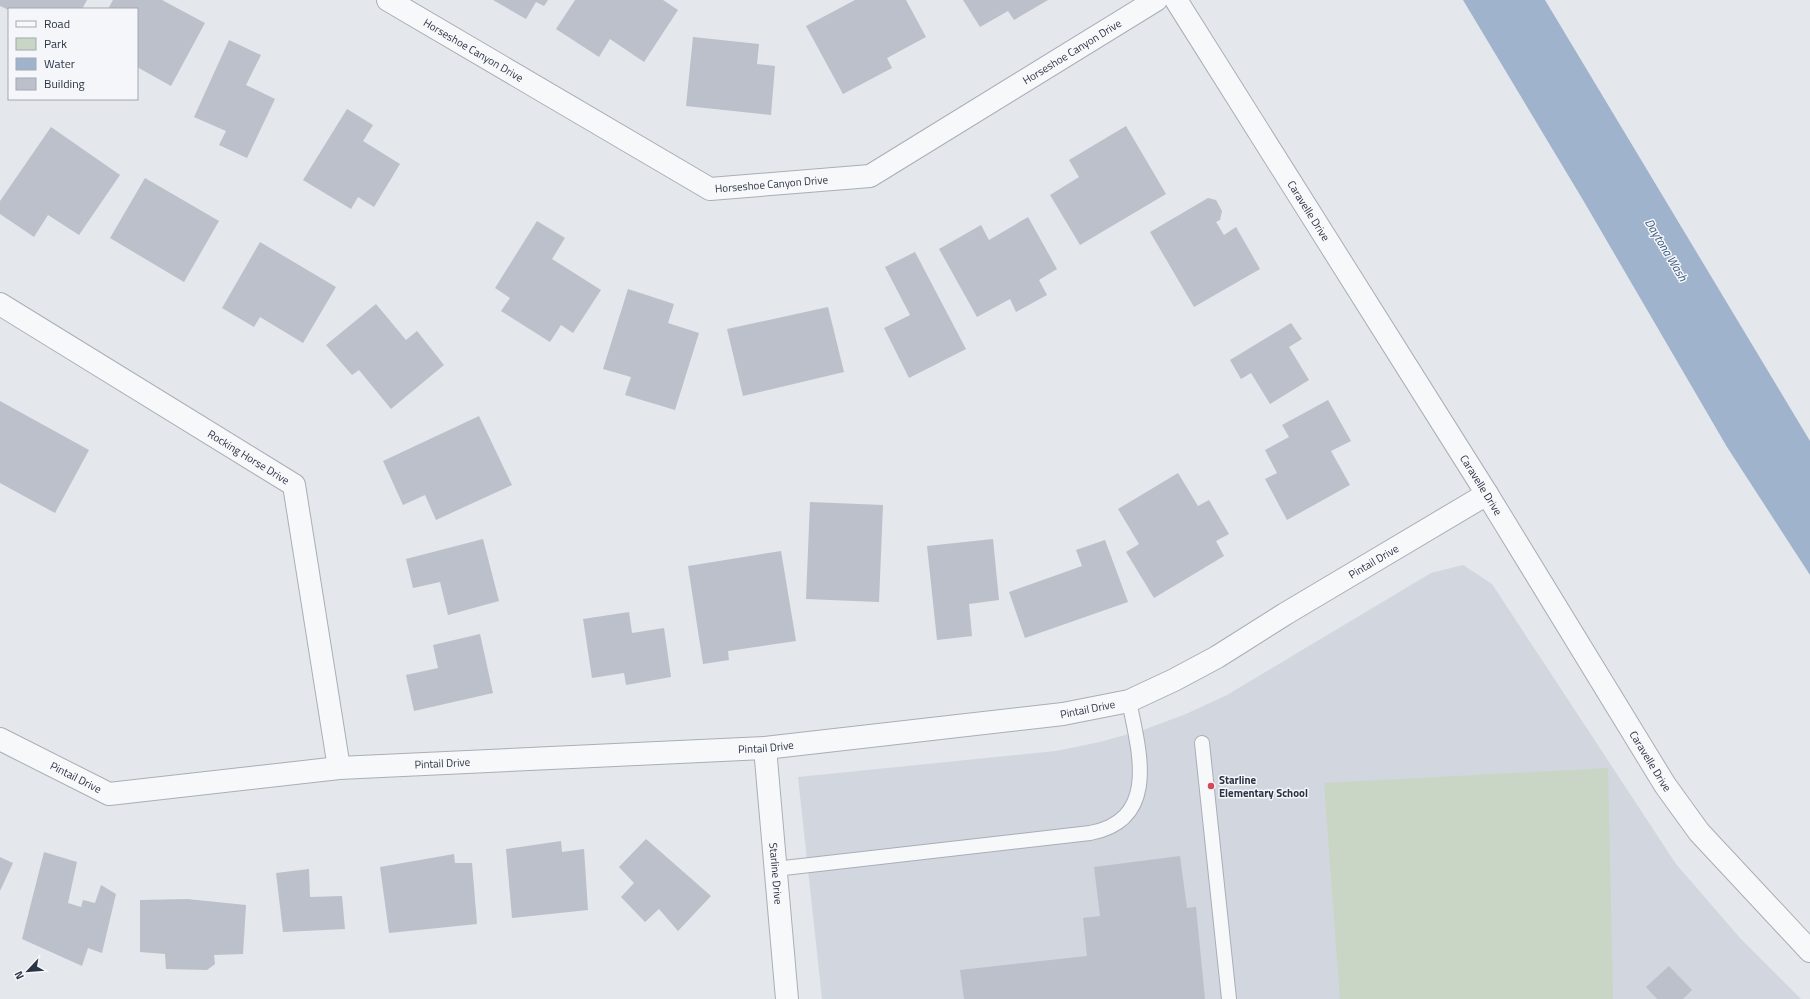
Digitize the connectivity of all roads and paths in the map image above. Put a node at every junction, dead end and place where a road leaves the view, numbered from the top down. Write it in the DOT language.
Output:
graph roads {
  1 [pos="388,0"];
  2 [pos="1156,0"];
  3 [pos="1176,0"];
  4 [pos="0,304"];
  5 [pos="1487,494"];
  6 [pos="1130,701"];
  7 [pos="0,739"];
  8 [pos="1202,743"];
  9 [pos="764,748"];
  10 [pos="339,768"];
  11 [pos="775,869"];
  12 [pos="1810,952"];
  13 [pos="787,999"];
  14 [pos="1229,999"];
  1 -- 2 [label="street, Horseshoe Canyon Drive"];
  3 -- 5 [label="street, Caravelle Drive"];
  4 -- 10 [label="street, Rocking Horse Drive"];
  5 -- 6 [label="street, Pintail Drive"];
  5 -- 12 [label="street, Caravelle Drive"];
  6 -- 9 [label="street, Pintail Drive"];
  6 -- 11 [label="lane"];
  7 -- 10 [label="street, Pintail Drive"];
  8 -- 14 [label="lane"];
  9 -- 10 [label="street, Pintail Drive"];
  9 -- 11 [label="street, Starline Drive"];
  11 -- 13 [label="street, Starline Drive"];
}
